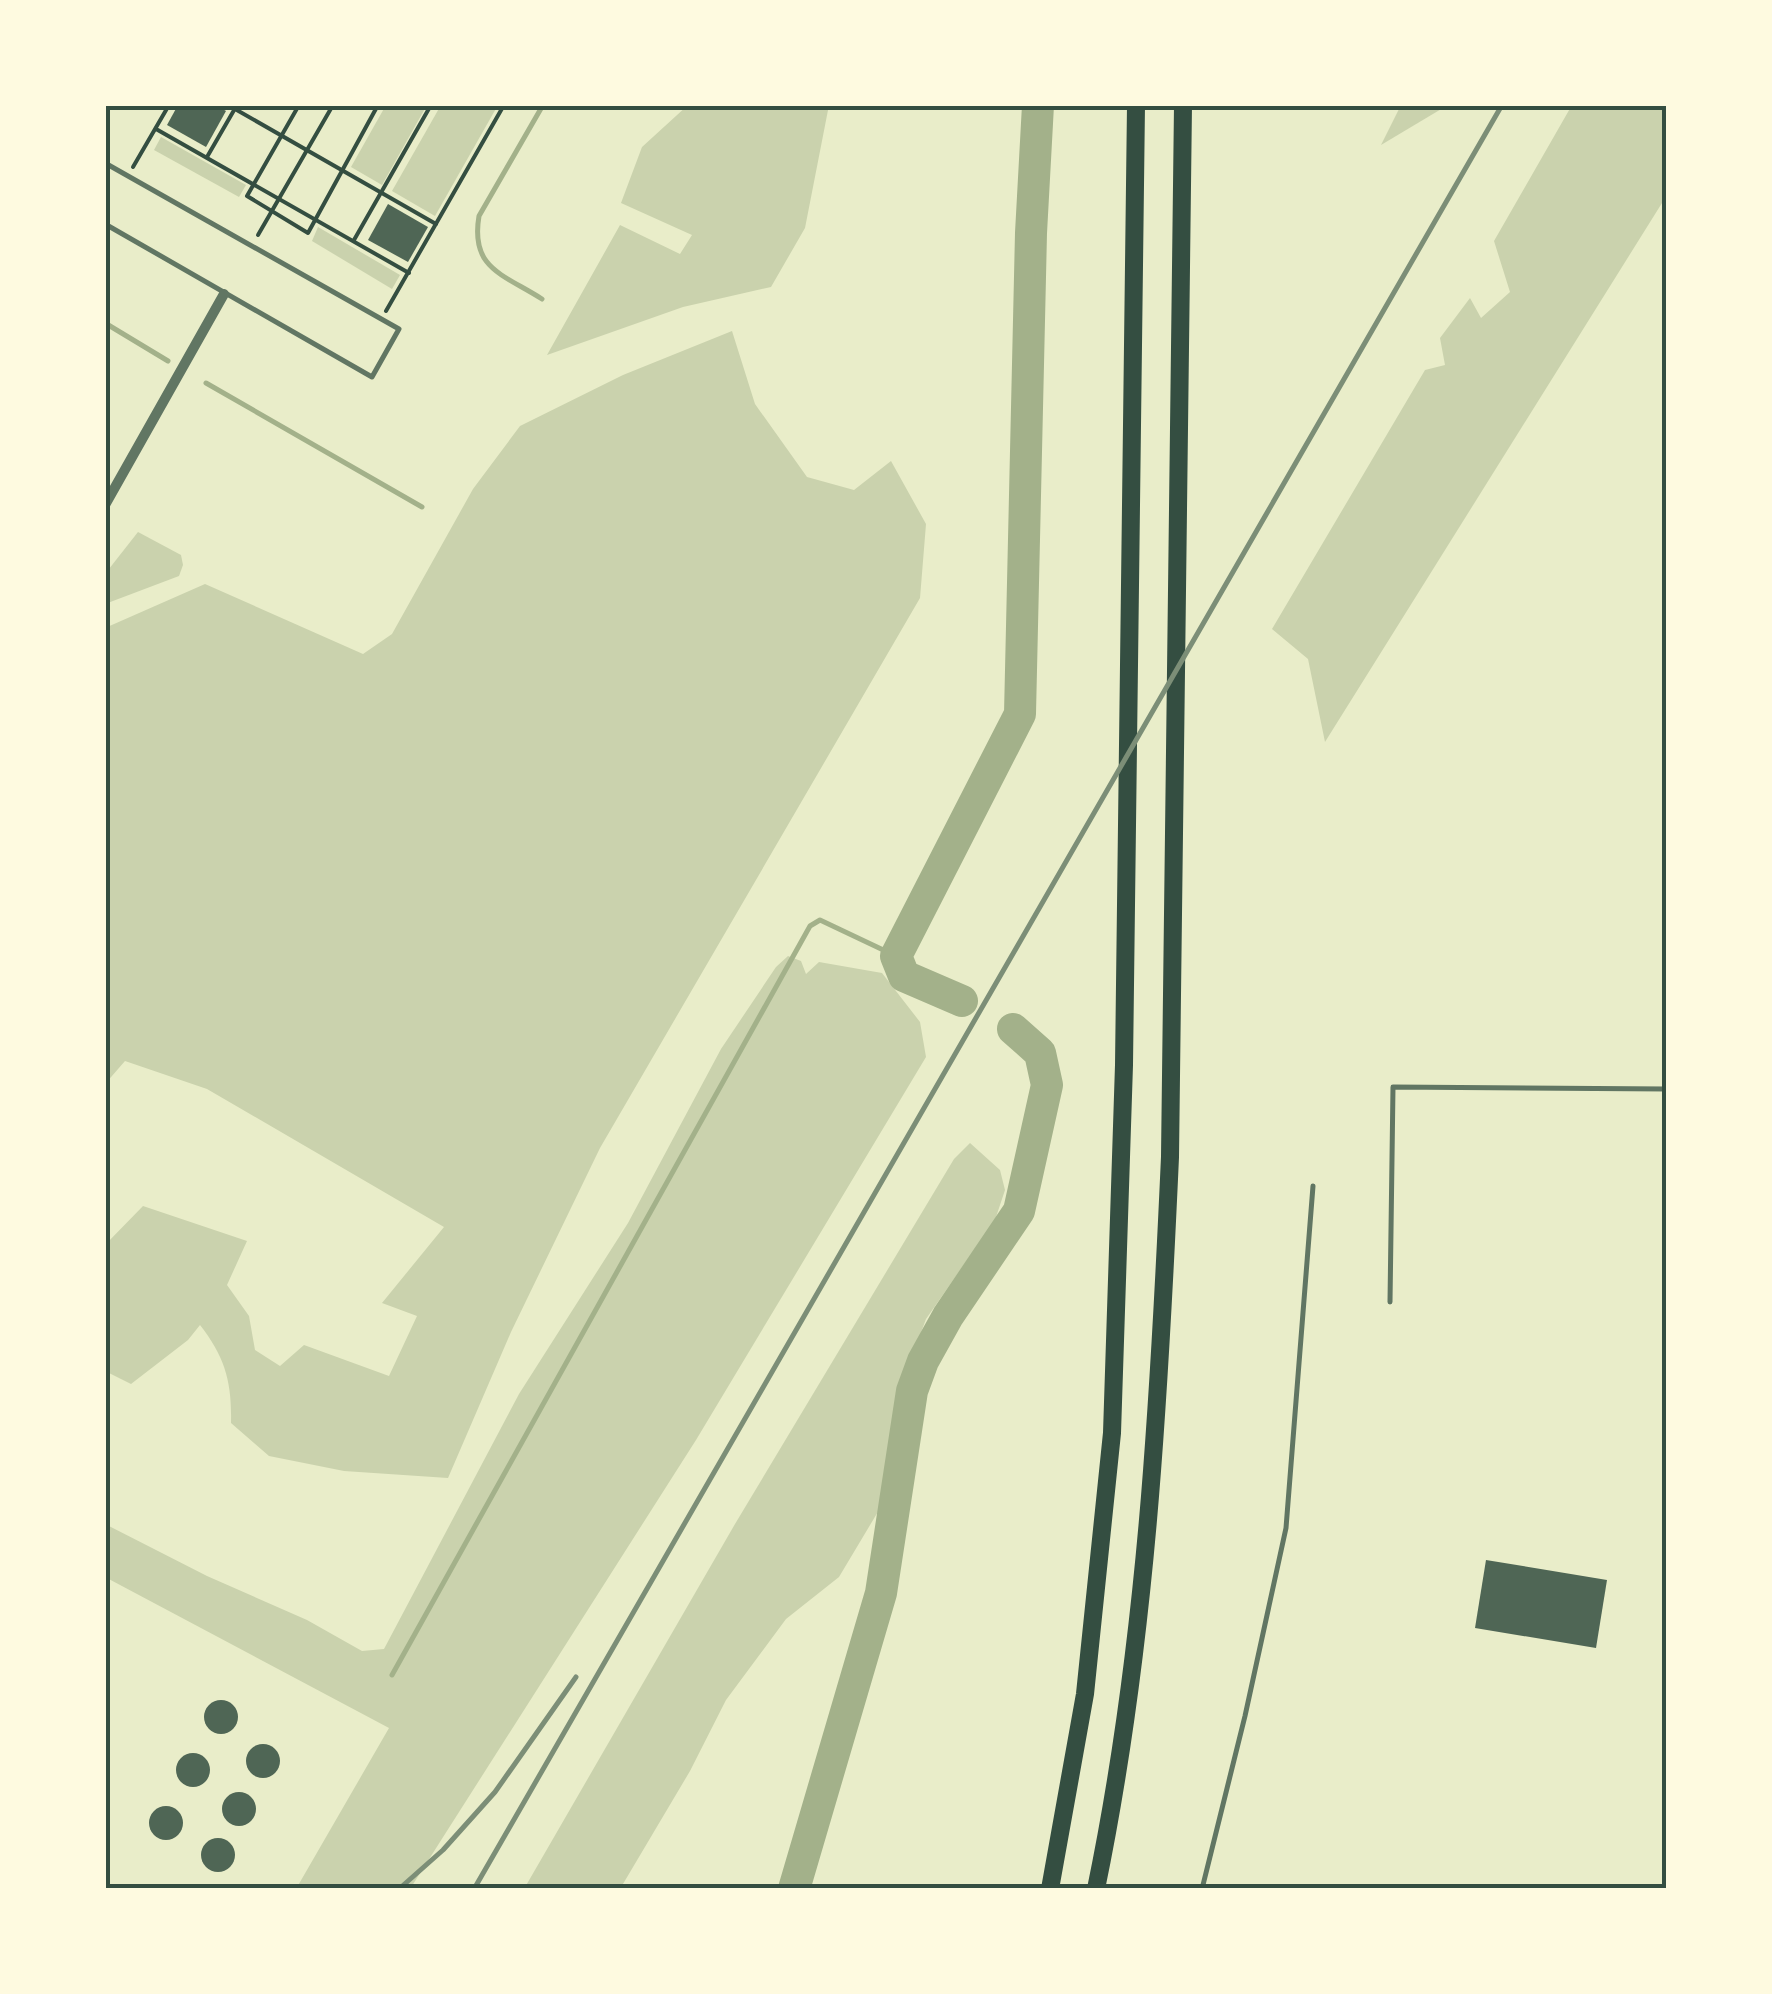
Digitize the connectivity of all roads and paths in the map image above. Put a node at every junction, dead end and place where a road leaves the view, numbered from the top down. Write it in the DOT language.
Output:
graph roads {
  1 [pos="169,105"];
  2 [pos="228,105"];
  3 [pos="299,105"];
  4 [pos="333,105"];
  5 [pos="378,105"];
  6 [pos="431,105"];
  7 [pos="504,105"];
  8 [pos="1136,105"];
  9 [pos="1183,105"];
  10 [pos="236,107"];
  11 [pos="156,128"];
  12 [pos="281,135"];
  13 [pos="306,150"];
  14 [pos="206,158"];
  15 [pos="105,163"];
  16 [pos="341,170"];
  17 [pos="128,175"];
  18 [pos="253,184"];
  19 [pos="382,193"];
  20 [pos="278,198"];
  21 [pos="270,212"];
  22 [pos="316,218"];
  23 [pos="105,224"];
  24 [pos="436,224"];
  25 [pos="353,241"];
  26 [pos="251,246"];
  27 [pos="409,273"];
  28 [pos="224,294"];
  29 [pos="381,320"];
  30 [pos="105,506"];
  31 [pos="1667,1089"];
  32 [pos="1313,1186"];
  33 [pos="1390,1302"];
  34 [pos="1050,1889"];
  35 [pos="1096,1889"];
  36 [pos="1202,1889"];
  1 -- 11 [label="path"];
  2 -- 10 [label="path"];
  3 -- 12 [label="path"];
  4 -- 13 [label="path"];
  5 -- 16 [label="path"];
  6 -- 19 [label="path"];
  7 -- 24 [label="path"];
  8 -- 34 [label="highway"];
  9 -- 35 [label="highway"];
  10 -- 12 [label="path"];
  10 -- 14 [label="path"];
  11 -- 14 [label="path"];
  11 -- 17 [label="path"];
  12 -- 13 [label="path"];
  12 -- 18 [label="path"];
  13 -- 16 [label="path"];
  13 -- 20 [label="path"];
  14 -- 18 [label="path"];
  15 -- 17 [label="lane"];
  16 -- 19 [label="path"];
  16 -- 22 [label="path"];
  17 -- 26 [label="lane"];
  18 -- 20 [label="path"];
  18 -- 21 [label="path"];
  19 -- 24 [label="path"];
  19 -- 25 [label="path"];
  20 -- 21 [label="path"];
  20 -- 22 [label="path"];
  21 -- 22 [label="path"];
  21 -- 26 [label="path"];
  22 -- 25 [label="path"];
  23 -- 28 [label="lane"];
  24 -- 27 [label="path"];
  25 -- 27 [label="path"];
  26 -- 29 [label="lane"];
  27 -- 29 [label="path"];
  28 -- 29 [label="lane"];
  28 -- 30 [label="street"];
  31 -- 33 [label="lane"];
  32 -- 36 [label="lane"];
}
